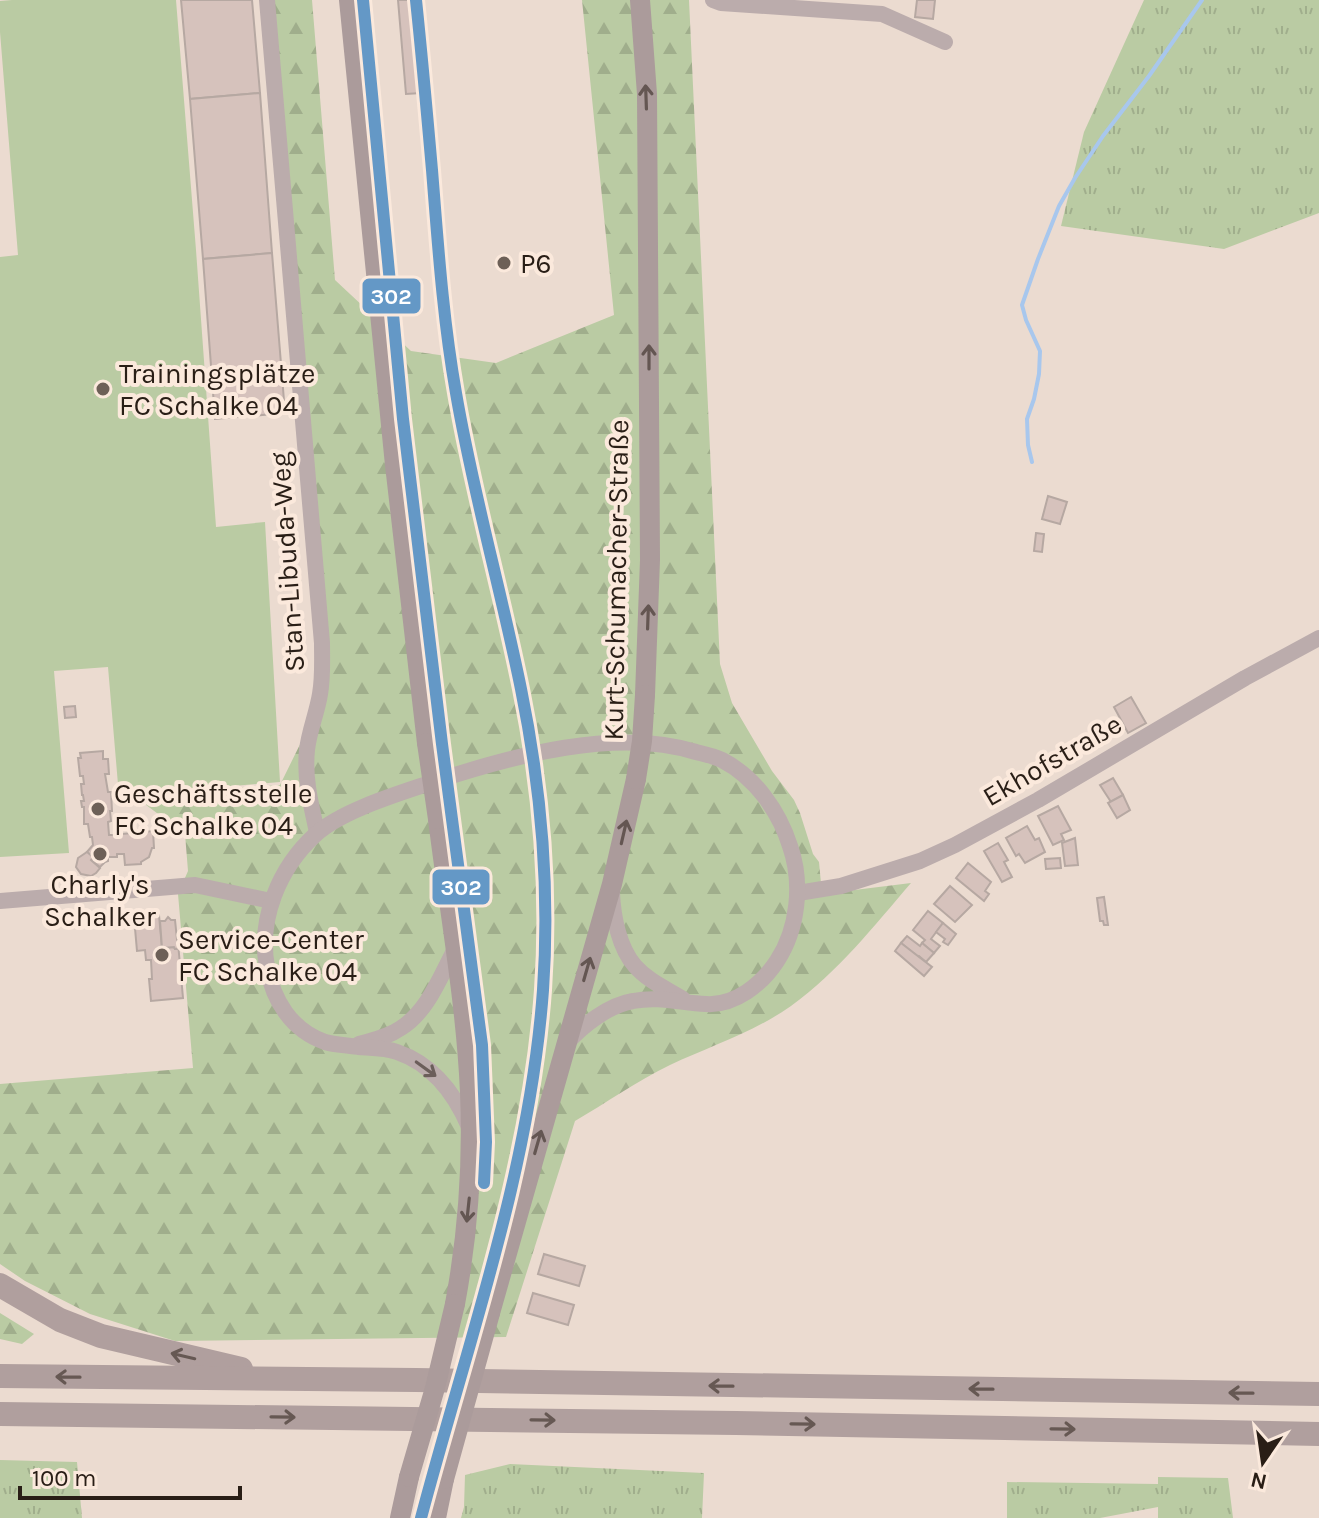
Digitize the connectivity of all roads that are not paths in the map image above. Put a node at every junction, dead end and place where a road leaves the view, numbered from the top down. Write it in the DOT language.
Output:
graph roads {
  1 [pos="267,0"];
  2 [pos="349,0"];
  3 [pos="640,0"];
  4 [pos="713,0"];
  5 [pos="945,42"];
  6 [pos="1319,638"];
  7 [pos="317,832"];
  8 [pos="612,884"];
  9 [pos="798,893"];
  10 [pos="0,901"];
  11 [pos="271,901"];
  12 [pos="455,949"];
  13 [pos="688,1002"];
  14 [pos="566,1044"];
  15 [pos="353,1046"];
  16 [pos="471,1132"];
  17 [pos="0,1285"];
  18 [pos="0,1376"];
  19 [pos="286,1380"];
  20 [pos="1319,1394"];
  21 [pos="0,1414"];
  22 [pos="1319,1434"];
  23 [pos="400,1518"];
  24 [pos="436,1518"];
  1 -- 7 [label="street, Stan-Libuda-Weg"];
  2 -- 12 [label="main road, bridge"];
  8 -- 3 [label="main road, Kurt-Schumacher-Straße, one-way, bridge"];
  4 -- 5 [label="street"];
  6 -- 9 [label="street, Ekhofstraße"];
  7 -- 9 [label="street"];
  7 -- 11 [label="street"];
  8 -- 13 [label="street"];
  14 -- 8 [label="main road, Kurt-Schumacher-Straße, one-way"];
  9 -- 13 [label="street"];
  10 -- 11 [label="street"];
  11 -- 15 [label="street"];
  12 -- 15 [label="street"];
  12 -- 16 [label="main road"];
  13 -- 14 [label="street"];
  24 -- 14 [label="main road, Kurt-Schumacher-Straße, one-way, bridge"];
  15 -- 16 [label="street, one-way"];
  16 -- 23 [label="main road, one-way, bridge"];
  19 -- 17 [label="highway, one-way"];
  19 -- 18 [label="highway, one-way"];
  20 -- 19 [label="highway, one-way"];
  21 -- 22 [label="highway, one-way"];
}
